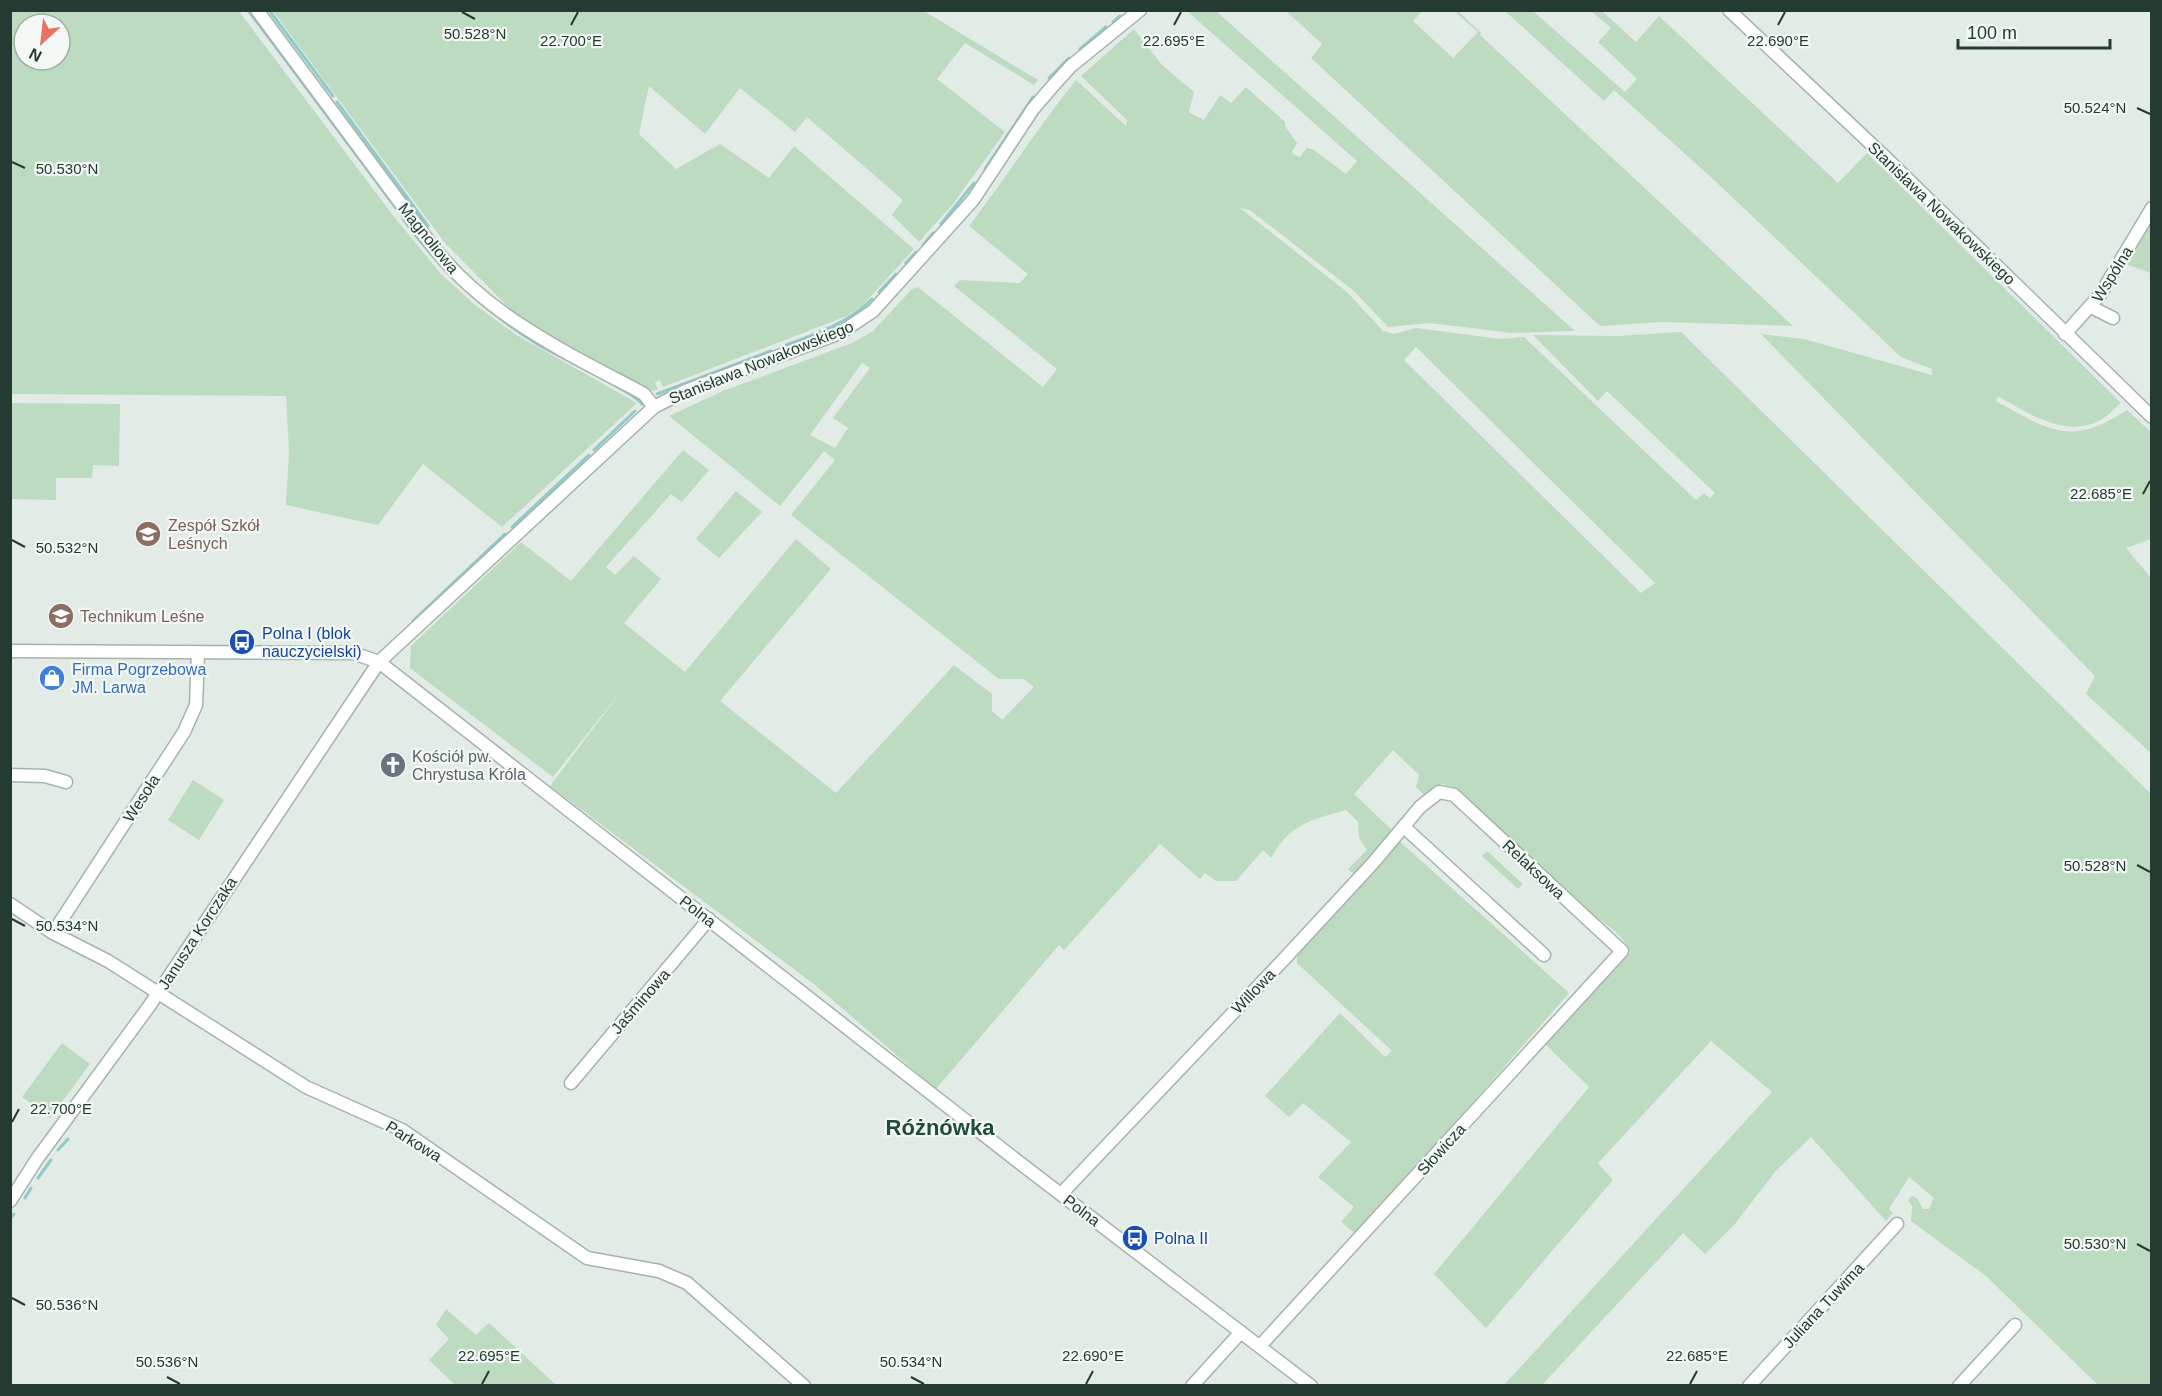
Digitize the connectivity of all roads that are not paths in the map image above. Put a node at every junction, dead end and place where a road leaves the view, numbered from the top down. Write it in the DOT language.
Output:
graph roads {
  1 [pos="258,10"];
  2 [pos="1140,10"];
  3 [pos="1730,10"];
  4 [pos="2151,208"];
  5 [pos="2091,307"];
  6 [pos="2113,318"];
  7 [pos="2065,334"];
  8 [pos="654,407"];
  9 [pos="2151,417"];
  10 [pos="10,651"];
  11 [pos="198,653"];
  12 [pos="379,662"];
  13 [pos="10,775"];
  14 [pos="66,782"];
  15 [pos="1444,791"];
  16 [pos="1404,827"];
  17 [pos="10,904"];
  18 [pos="709,919"];
  19 [pos="53,933"];
  20 [pos="1622,951"];
  21 [pos="1544,955"];
  22 [pos="157,994"];
  23 [pos="571,1083"];
  24 [pos="1061,1194"];
  25 [pos="10,1201"];
  26 [pos="1897,1224"];
  27 [pos="2015,1325"];
  28 [pos="1241,1332"];
  29 [pos="1260,1346"];
  30 [pos="795,1383"];
  31 [pos="1192,1386"];
  32 [pos="1311,1386"];
  33 [pos="1749,1386"];
  34 [pos="1959,1386"];
  1 -- 8 [label="street, Magnoliowa"];
  2 -- 8 [label="street, Stanisława Nowakowskiego"];
  3 -- 7 [label="street, Stanisława Nowakowskiego"];
  4 -- 5 [label="street, Wspólna"];
  5 -- 6 [label="street"];
  5 -- 7 [label="street, Wspólna"];
  7 -- 9 [label="street, Stanisława Nowakowskiego"];
  8 -- 12 [label="street, Stanisława Nowakowskiego"];
  10 -- 11 [label="street, Polna"];
  11 -- 12 [label="street, Polna"];
  11 -- 19 [label="street, Wesoła"];
  12 -- 18 [label="street, Polna"];
  12 -- 22 [label="street, Janusza Korczaka"];
  13 -- 14 [label="street"];
  15 -- 16 [label="street, Willowa"];
  15 -- 20 [label="street, Relaksowa"];
  16 -- 21 [label="street"];
  16 -- 24 [label="street, Willowa"];
  17 -- 19 [label="street, Parkowa"];
  18 -- 23 [label="street, Jaśminowa"];
  18 -- 24 [label="street, Polna"];
  19 -- 22 [label="street, Parkowa"];
  20 -- 29 [label="street, Słowicza"];
  22 -- 25 [label="street, Janusza Korczaka"];
  22 -- 30 [label="street, Parkowa"];
  24 -- 28 [label="street, Polna"];
  26 -- 33 [label="street, Juliana Tuwima"];
  27 -- 34 [label="street"];
  28 -- 29 [label="street, Polna"];
  28 -- 31 [label="street"];
  29 -- 32 [label="street, Polna"];
}
